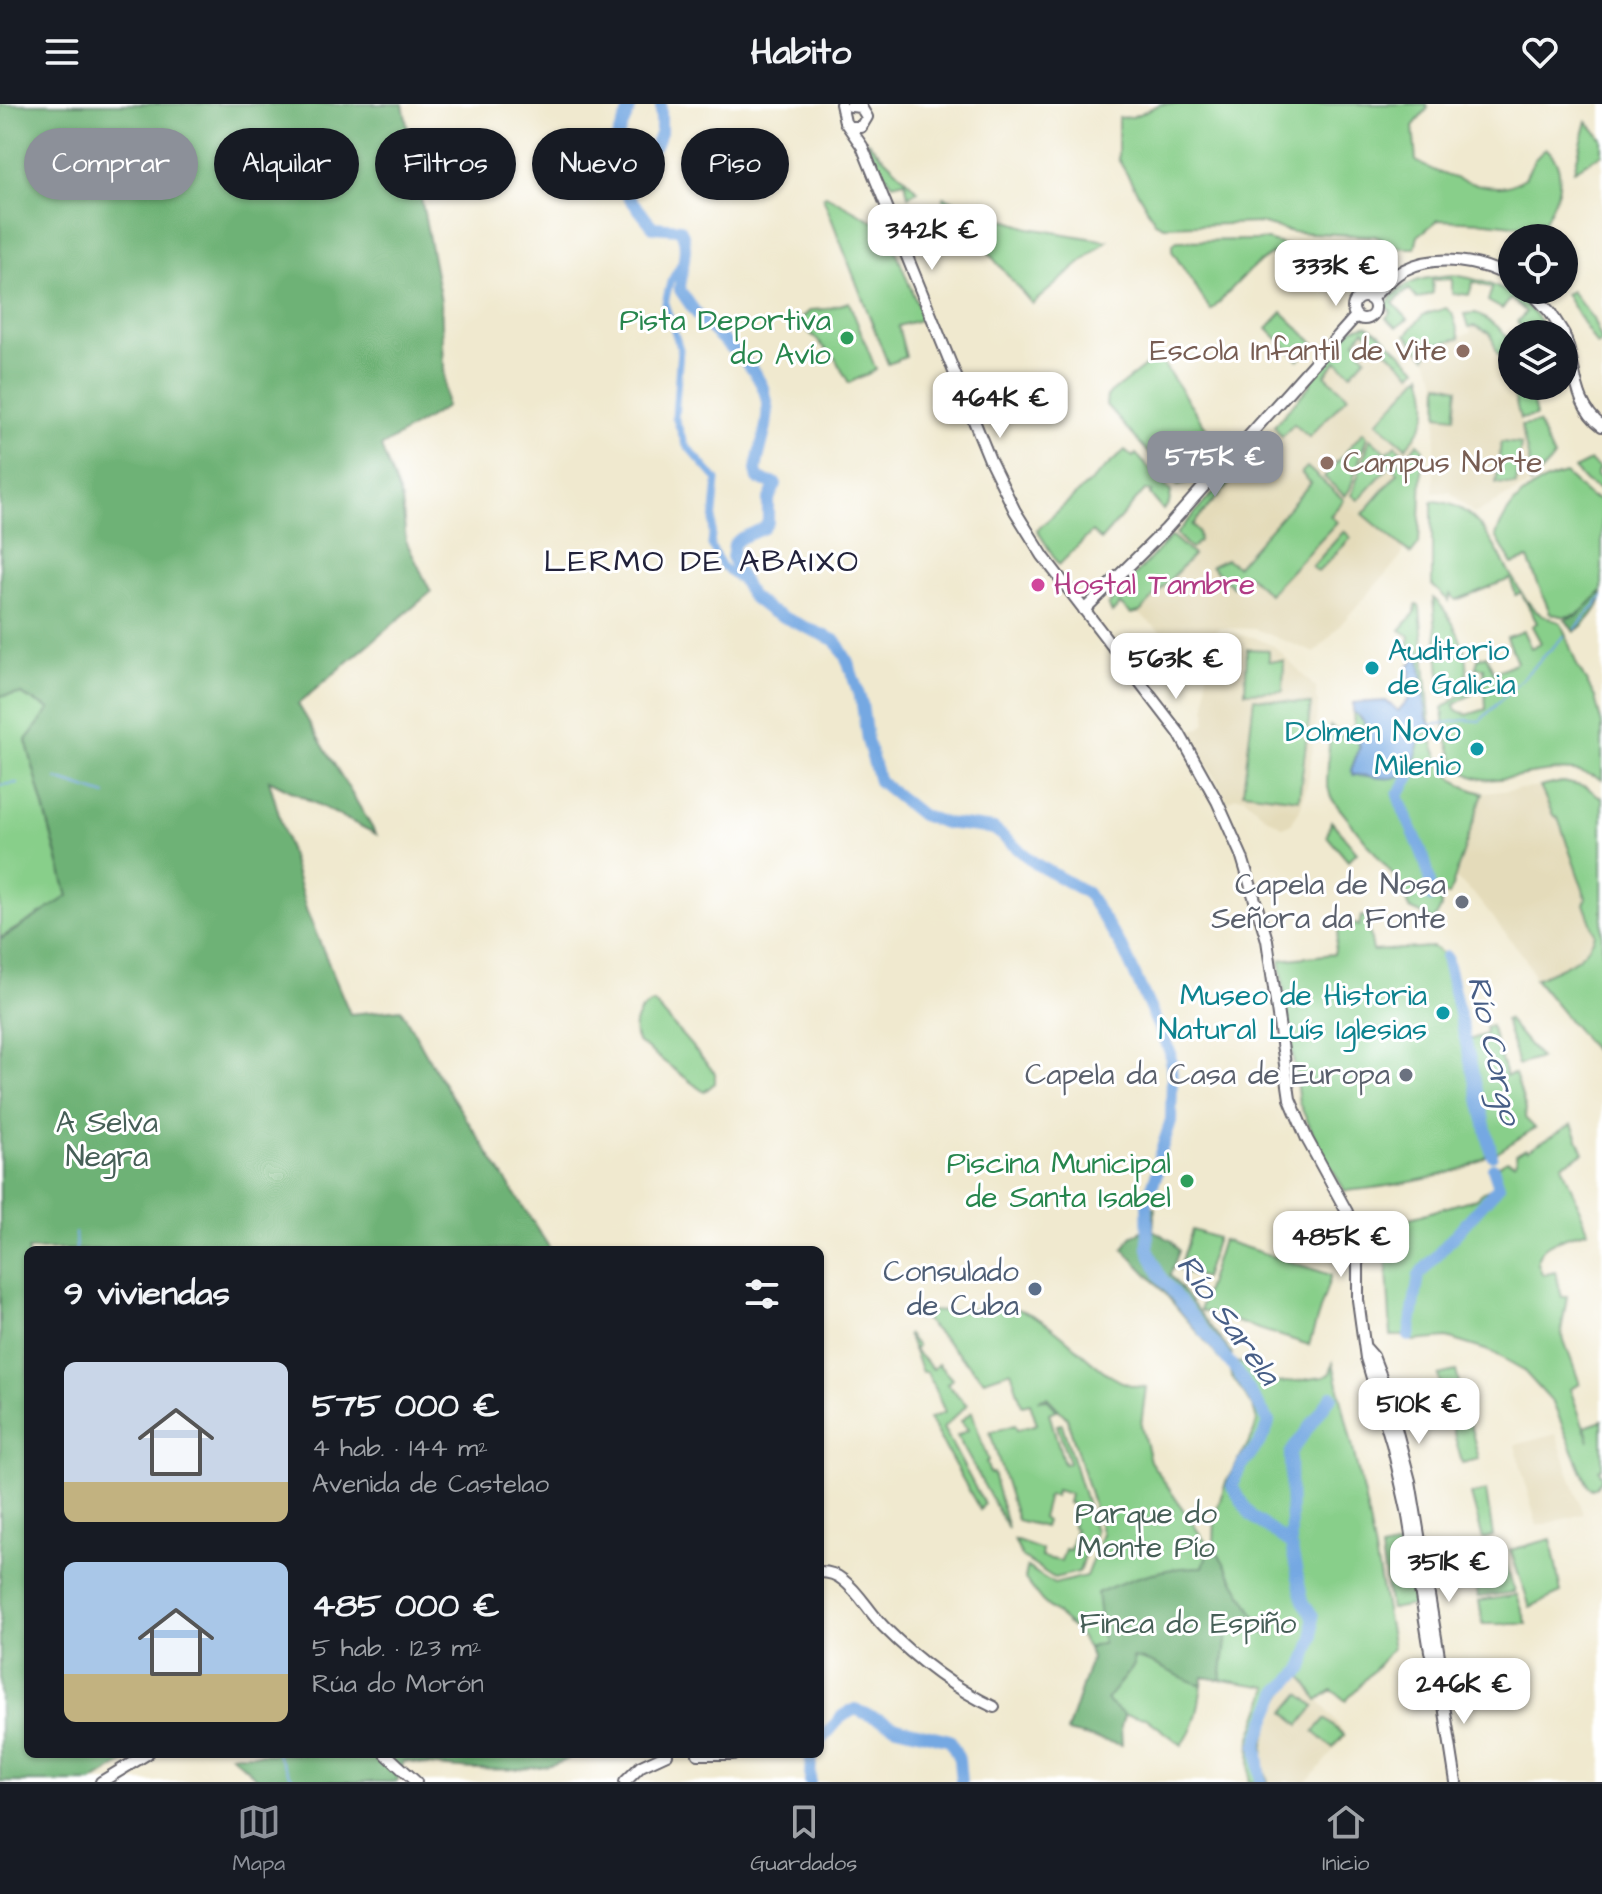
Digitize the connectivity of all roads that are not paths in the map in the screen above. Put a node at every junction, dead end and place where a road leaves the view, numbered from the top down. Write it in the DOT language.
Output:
graph roads {
  1 [pos="846,107"];
  2 [pos="855,127"];
  3 [pos="1498,271"];
  4 [pos="1371,299"];
  5 [pos="1542,304"];
  6 [pos="1356,316"];
  7 [pos="1555,320"];
  8 [pos="1578,393"];
  9 [pos="1602,426"];
  10 [pos="1084,610"];
  11 [pos="1366,1348"];
  12 [pos="824,1572"];
  13 [pos="1440,1673"];
  14 [pos="994,1707"];
  15 [pos="141,1758"];
  16 [pos="390,1758"];
  17 [pos="658,1758"];
  18 [pos="101,1782"];
  19 [pos="416,1782"];
  20 [pos="625,1782"];
  21 [pos="1456,1782"];
  1 -- 2 [label="main road"];
  1 -- 2 [label="main road"];
  2 -- 10 [label="main road"];
  3 -- 4 [label="main road"];
  4 -- 6 [label="main road"];
  4 -- 6 [label="main road"];
  5 -- 7 [label="main road"];
  6 -- 10 [label="main road"];
  8 -- 9 [label="main road"];
  10 -- 11 [label="main road"];
  11 -- 13 [label="main road"];
  11 -- 13 [label="main road"];
  12 -- 14 [label="main road"];
  13 -- 21 [label="main road"];
  15 -- 18 [label="main road"];
  16 -- 19 [label="main road"];
  17 -- 20 [label="main road"];
}
